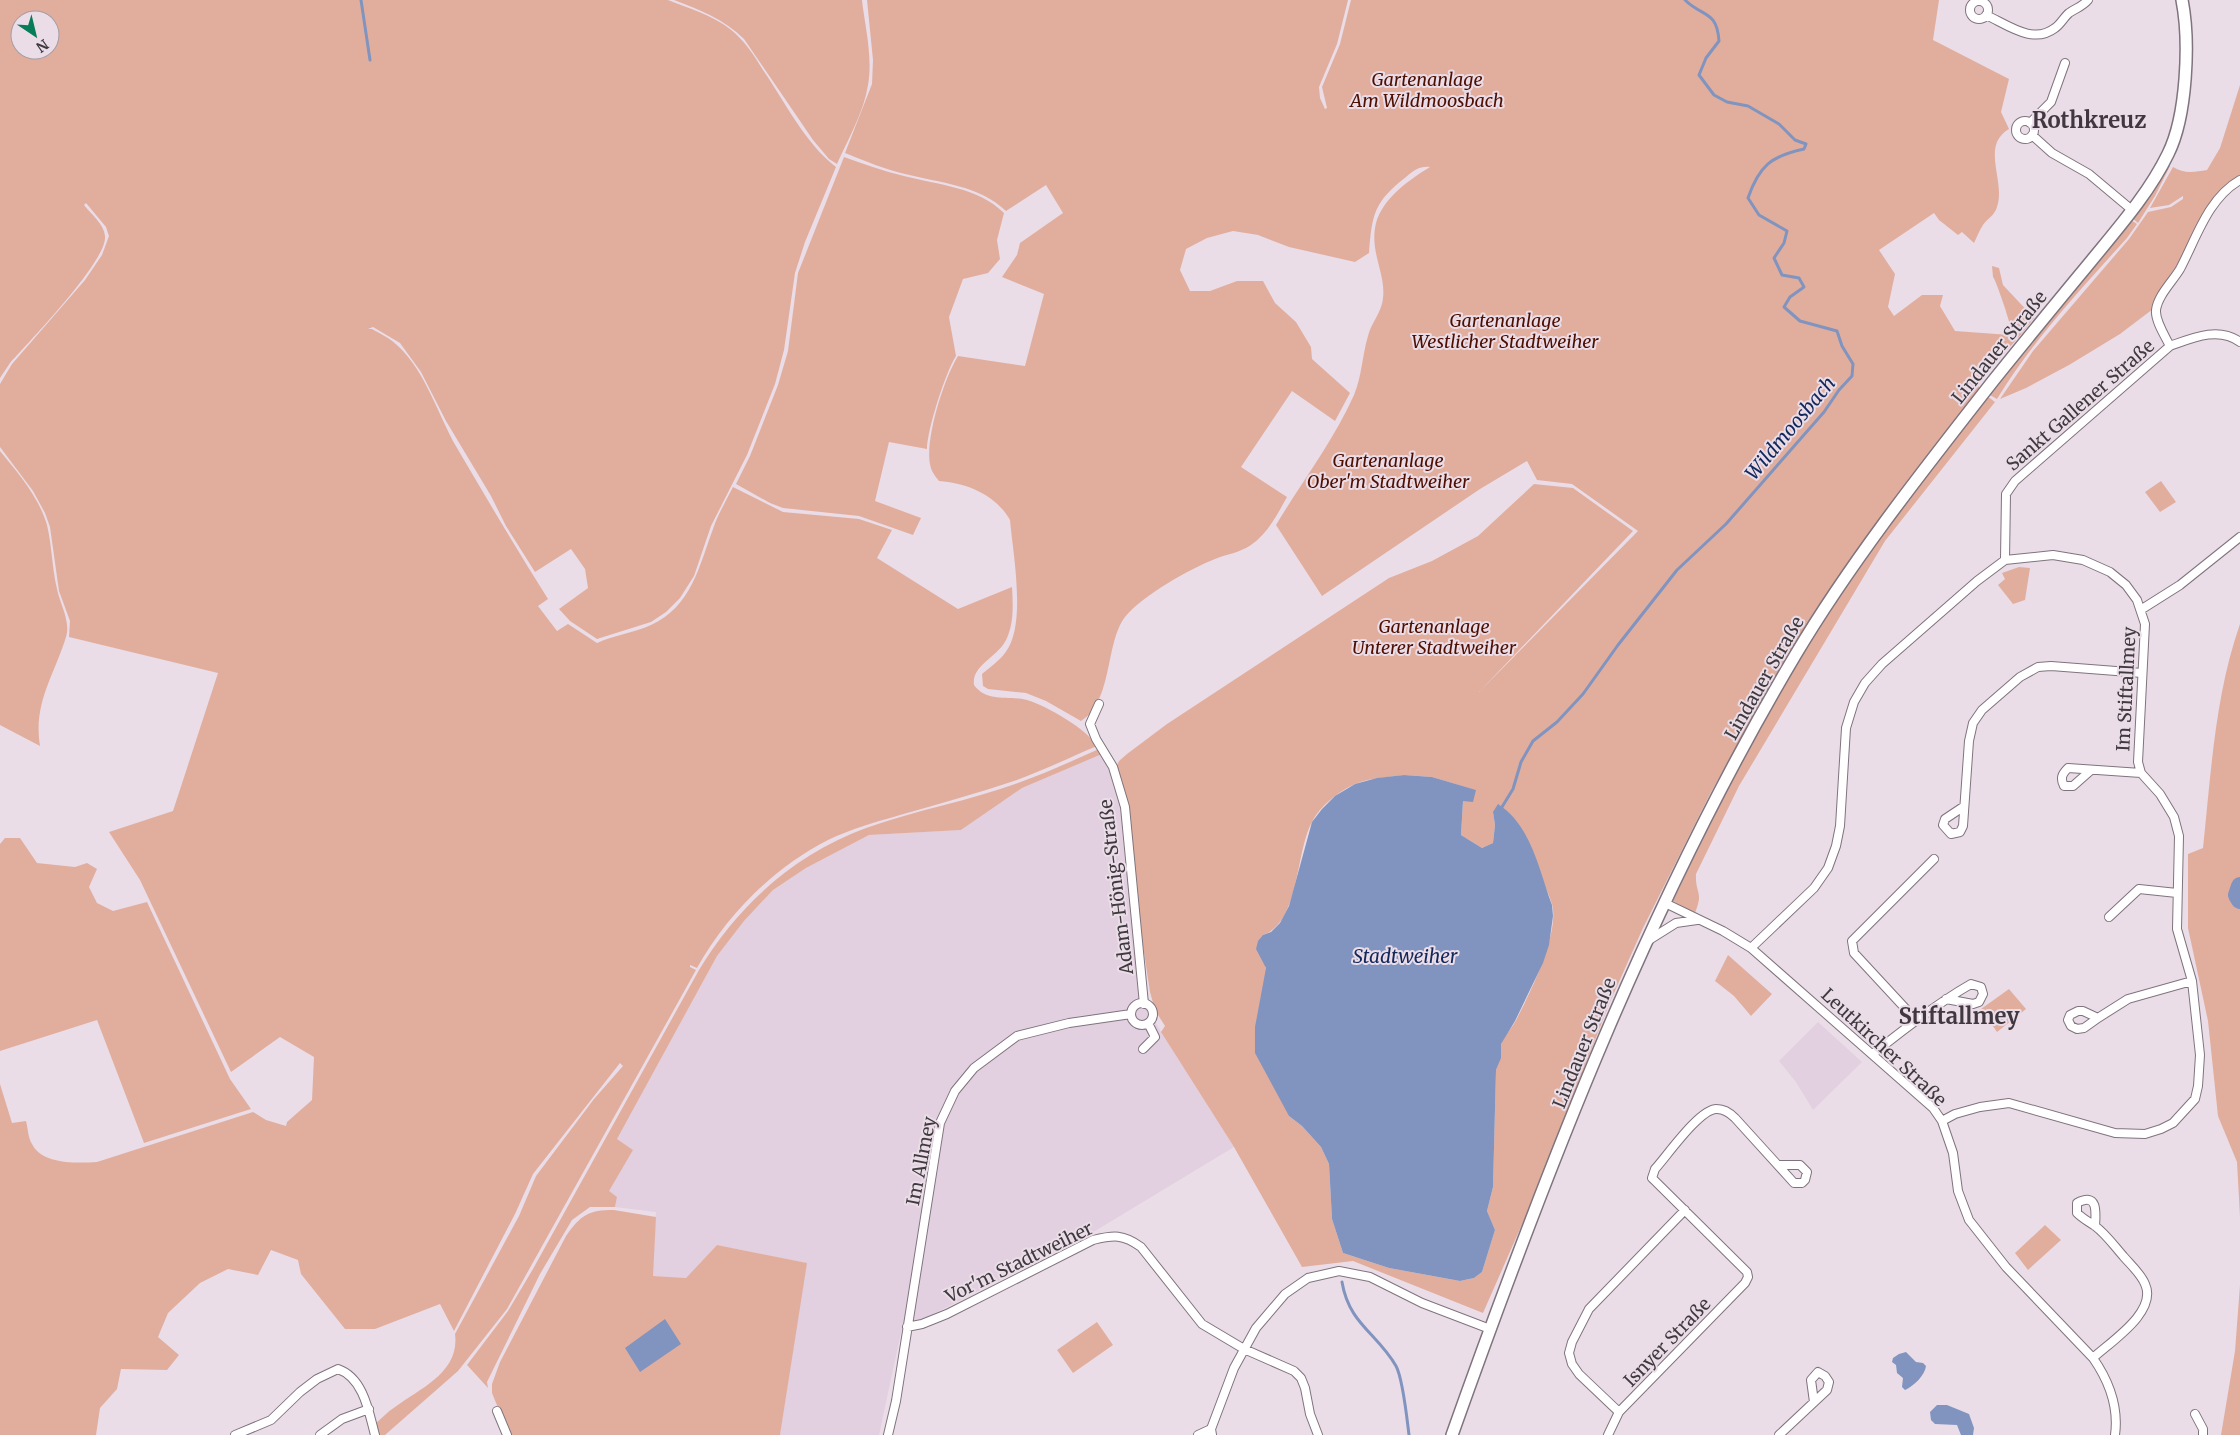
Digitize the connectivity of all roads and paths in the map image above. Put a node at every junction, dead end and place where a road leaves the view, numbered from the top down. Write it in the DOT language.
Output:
graph roads {
  1 [pos="2088,0"];
  2 [pos="2182,0"];
  3 [pos="1986,15"];
  4 [pos="2065,63"];
  5 [pos="2030,123"];
  6 [pos="2032,135"];
  7 [pos="2240,180"];
  8 [pos="2132,210"];
  9 [pos="2240,342"];
  10 [pos="2170,346"];
  11 [pos="2240,537"];
  12 [pos="2005,560"];
  13 [pos="2142,609"];
  14 [pos="2142,672"];
  15 [pos="1099,704"];
  16 [pos="2090,770"];
  17 [pos="2141,773"];
  18 [pos="1963,807"];
  19 [pos="1934,859"];
  20 [pos="2177,893"];
  21 [pos="1666,903"];
  22 [pos="2109,917"];
  23 [pos="1699,920"];
  24 [pos="1646,942"];
  25 [pos="1751,948"];
  26 [pos="2192,981"];
  27 [pos="1946,999"];
  28 [pos="1144,1004"];
  29 [pos="1131,1014"];
  30 [pos="2098,1018"];
  31 [pos="1916,1020"];
  32 [pos="1148,1023"];
  33 [pos="1143,1049"];
  34 [pos="1873,1054"];
  35 [pos="1942,1121"];
  36 [pos="1780,1165"];
  37 [pos="1684,1210"];
  38 [pos="2095,1226"];
  39 [pos="907,1327"];
  40 [pos="1490,1329"];
  41 [pos="1244,1349"];
  42 [pos="2093,1358"];
  43 [pos="1814,1402"];
  44 [pos="369,1409"];
  45 [pos="497,1411"];
  46 [pos="1619,1412"];
  47 [pos="2195,1414"];
  48 [pos="1212,1432"];
  49 [pos="235,1435"];
  50 [pos="320,1435"];
  51 [pos="375,1435"];
  52 [pos="507,1435"];
  53 [pos="888,1435"];
  54 [pos="1198,1435"];
  55 [pos="1318,1435"];
  56 [pos="1452,1435"];
  57 [pos="1608,1435"];
  58 [pos="1779,1435"];
  59 [pos="2115,1435"];
  60 [pos="2203,1435"];
  1 -- 3 [label="street"];
  2 -- 8 [label="main road, Lindauer Straße"];
  4 -- 5 [label="street"];
  5 -- 6 [label="street"];
  5 -- 6 [label="street"];
  6 -- 8 [label="street"];
  7 -- 10 [label="street"];
  8 -- 21 [label="main road, Lindauer Straße"];
  9 -- 10 [label="street, Sankt Gallener Straße"];
  10 -- 12 [label="street, Sankt Gallener Straße"];
  11 -- 13 [label="street"];
  12 -- 13 [label="street, Im Stiftallmey"];
  12 -- 25 [label="street"];
  13 -- 14 [label="street, Im Stiftallmey"];
  14 -- 17 [label="street, Im Stiftallmey"];
  14 -- 18 [label="street"];
  15 -- 28 [label="street, Adam-Hönig-Straße"];
  16 -- 17 [label="street"];
  17 -- 20 [label="street, Im Stiftallmey"];
  19 -- 31 [label="street"];
  20 -- 22 [label="street"];
  20 -- 26 [label="street, Im Stiftallmey"];
  21 -- 23 [label="street, Leutkircher Straße"];
  21 -- 24 [label="main road, Lindauer Straße"];
  23 -- 24 [label="street"];
  23 -- 25 [label="street, Leutkircher Straße"];
  24 -- 40 [label="main road, Lindauer Straße"];
  25 -- 34 [label="street, Leutkircher Straße"];
  26 -- 30 [label="street"];
  26 -- 35 [label="street, Im Stiftallmey"];
  27 -- 31 [label="street"];
  28 -- 29 [label="street, Im Allmey"];
  28 -- 32 [label="street"];
  29 -- 32 [label="street"];
  29 -- 39 [label="street, Im Allmey"];
  31 -- 34 [label="street"];
  32 -- 33 [label="street"];
  34 -- 35 [label="street, Leutkircher Straße"];
  35 -- 42 [label="street, Leutkircher Straße"];
  36 -- 37 [label="street"];
  37 -- 46 [label="street"];
  37 -- 46 [label="street, Isnyer Straße"];
  38 -- 42 [label="street"];
  39 -- 41 [label="street, Vor'm Stadtweiher"];
  39 -- 53 [label="street, Im Allmey"];
  40 -- 41 [label="street"];
  40 -- 56 [label="main road, Lindauer Straße"];
  41 -- 48 [label="street"];
  41 -- 55 [label="street, Vor'm Stadtweiher"];
  42 -- 59 [label="street, Leutkircher Straße"];
  43 -- 58 [label="street"];
  44 -- 49 [label="street"];
  44 -- 50 [label="street"];
  44 -- 51 [label="street"];
  45 -- 52 [label="street"];
  46 -- 57 [label="street, Isnyer Straße"];
  47 -- 60 [label="street"];
  48 -- 54 [label="street"];
}
